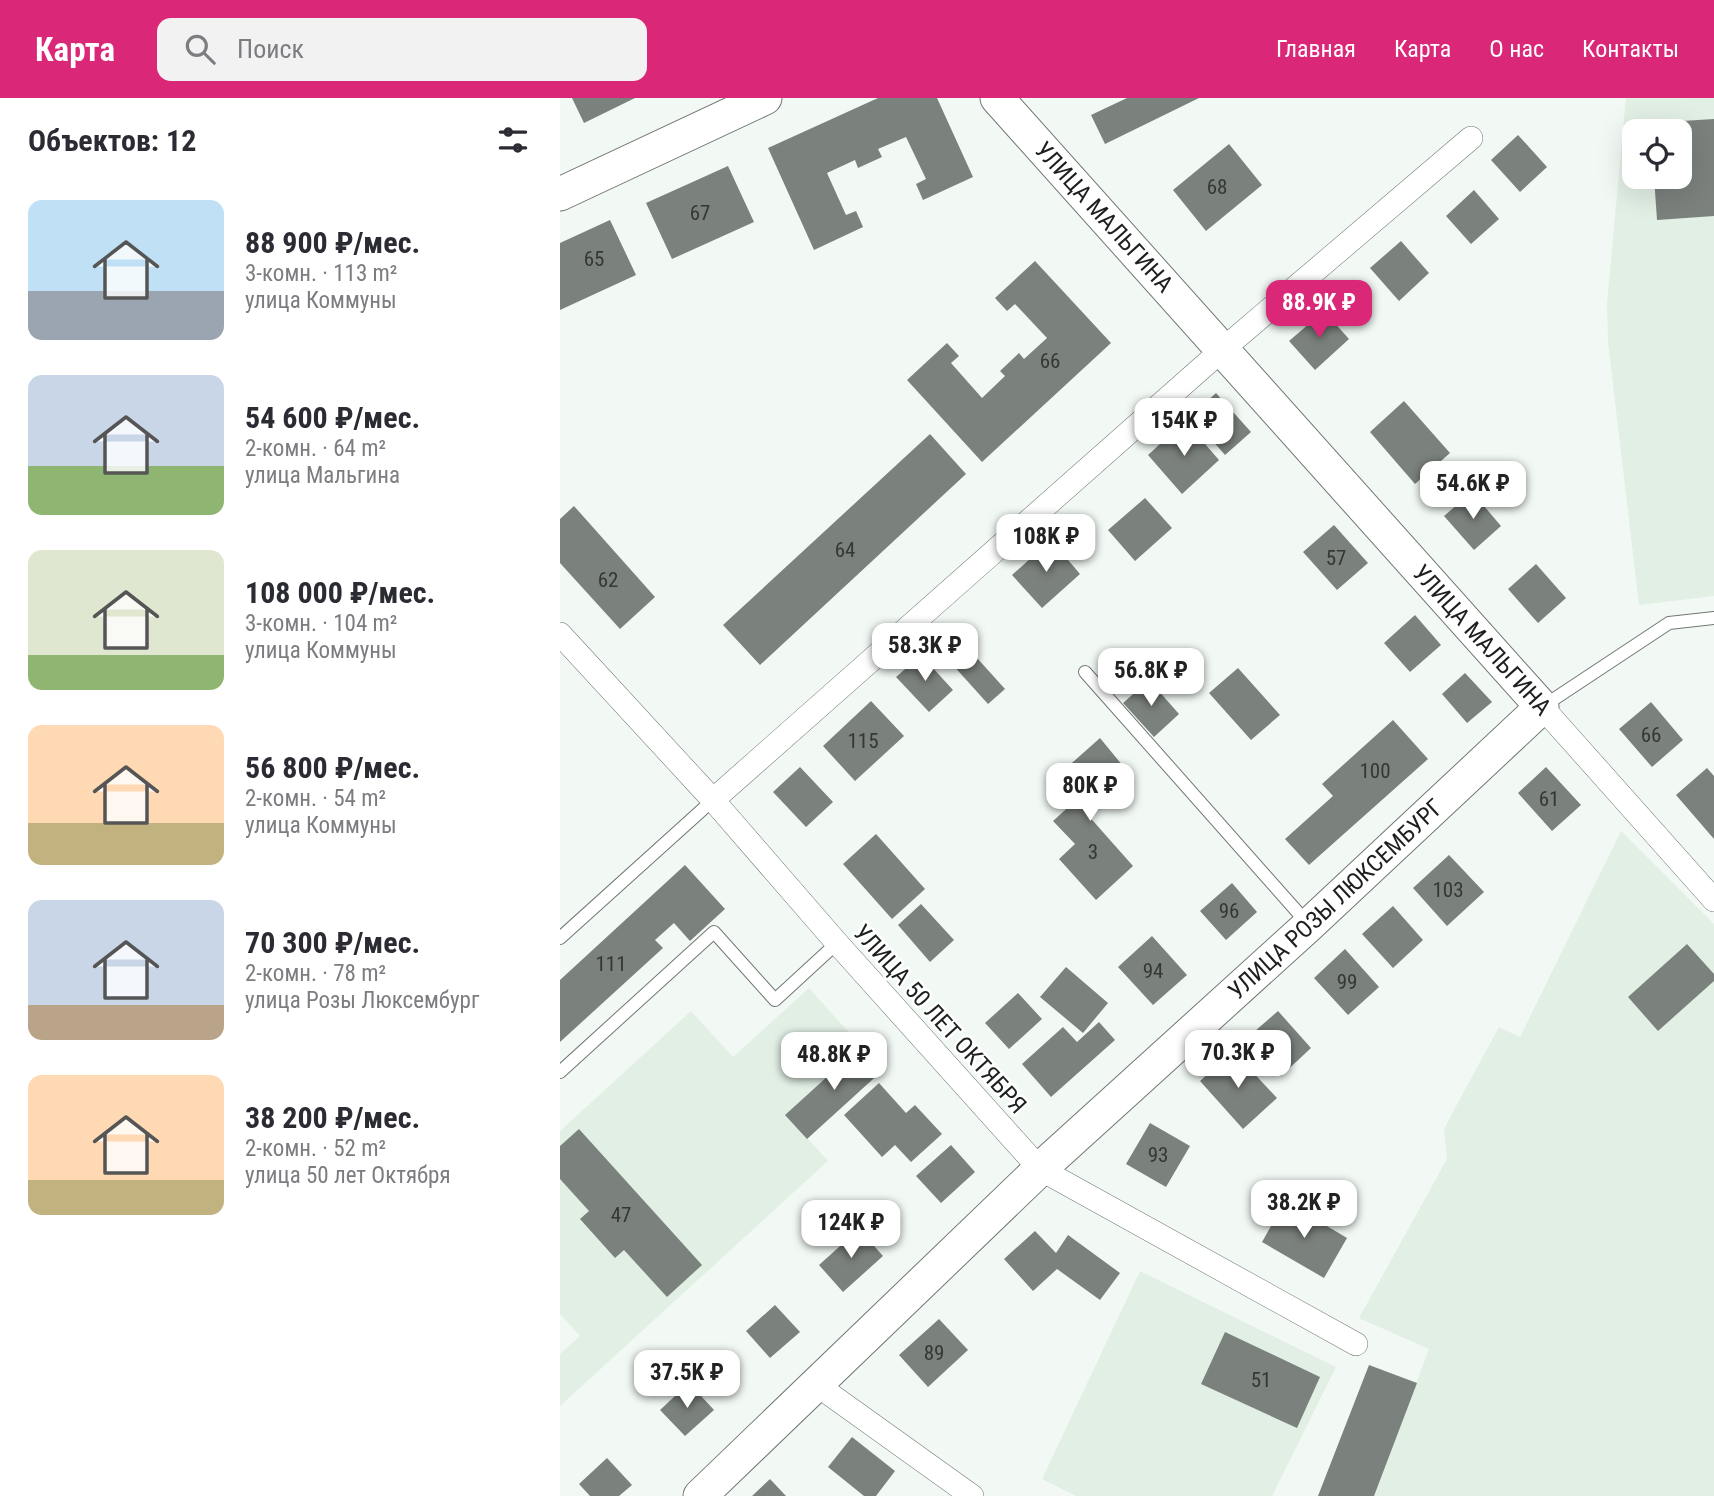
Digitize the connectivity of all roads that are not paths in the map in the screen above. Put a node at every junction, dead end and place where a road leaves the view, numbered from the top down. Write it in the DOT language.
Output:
graph roads {
  1 [pos="765,98"];
  2 [pos="997,98"];
  3 [pos="1471,138"];
  4 [pos="560,194"];
  5 [pos="1222,349"];
  6 [pos="1714,618"];
  7 [pos="560,634"];
  8 [pos="1084,672"];
  9 [pos="1542,707"];
  10 [pos="713,800"];
  11 [pos="1714,900"];
  12 [pos="1309,925"];
  13 [pos="560,938"];
  14 [pos="837,943"];
  15 [pos="560,1072"];
  16 [pos="1040,1169"];
  17 [pos="1356,1344"];
  18 [pos="817,1385"];
  19 [pos="700,1496"];
  20 [pos="972,1496"];
  1 -- 4 [label="street"];
  2 -- 5 [label="street, УЛИЦА МАЛЬГИНА"];
  3 -- 5 [label="street"];
  5 -- 9 [label="street, УЛИЦА МАЛЬГИНА"];
  5 -- 10 [label="street"];
  6 -- 9 [label="lane"];
  7 -- 10 [label="street, УЛИЦА 50 ЛЕТ ОКТЯБРЯ"];
  8 -- 12 [label="lane"];
  9 -- 11 [label="street, УЛИЦА МАЛЬГИНА"];
  9 -- 12 [label="street, УЛИЦА РОЗЫ ЛЮКСЕМБУРГ"];
  10 -- 13 [label="lane"];
  10 -- 14 [label="street, УЛИЦА 50 ЛЕТ ОКТЯБРЯ"];
  12 -- 16 [label="street, УЛИЦА РОЗЫ ЛЮКСЕМБУРГ"];
  14 -- 15 [label="lane"];
  14 -- 16 [label="street, УЛИЦА 50 ЛЕТ ОКТЯБРЯ"];
  16 -- 17 [label="street, УЛИЦА 50 ЛЕТ ОКТЯБРЯ"];
  16 -- 18 [label="street, УЛИЦА РОЗЫ ЛЮКСЕМБУРГ"];
  18 -- 19 [label="street, УЛИЦА РОЗЫ ЛЮКСЕМБУРГ"];
  18 -- 20 [label="street"];
}
